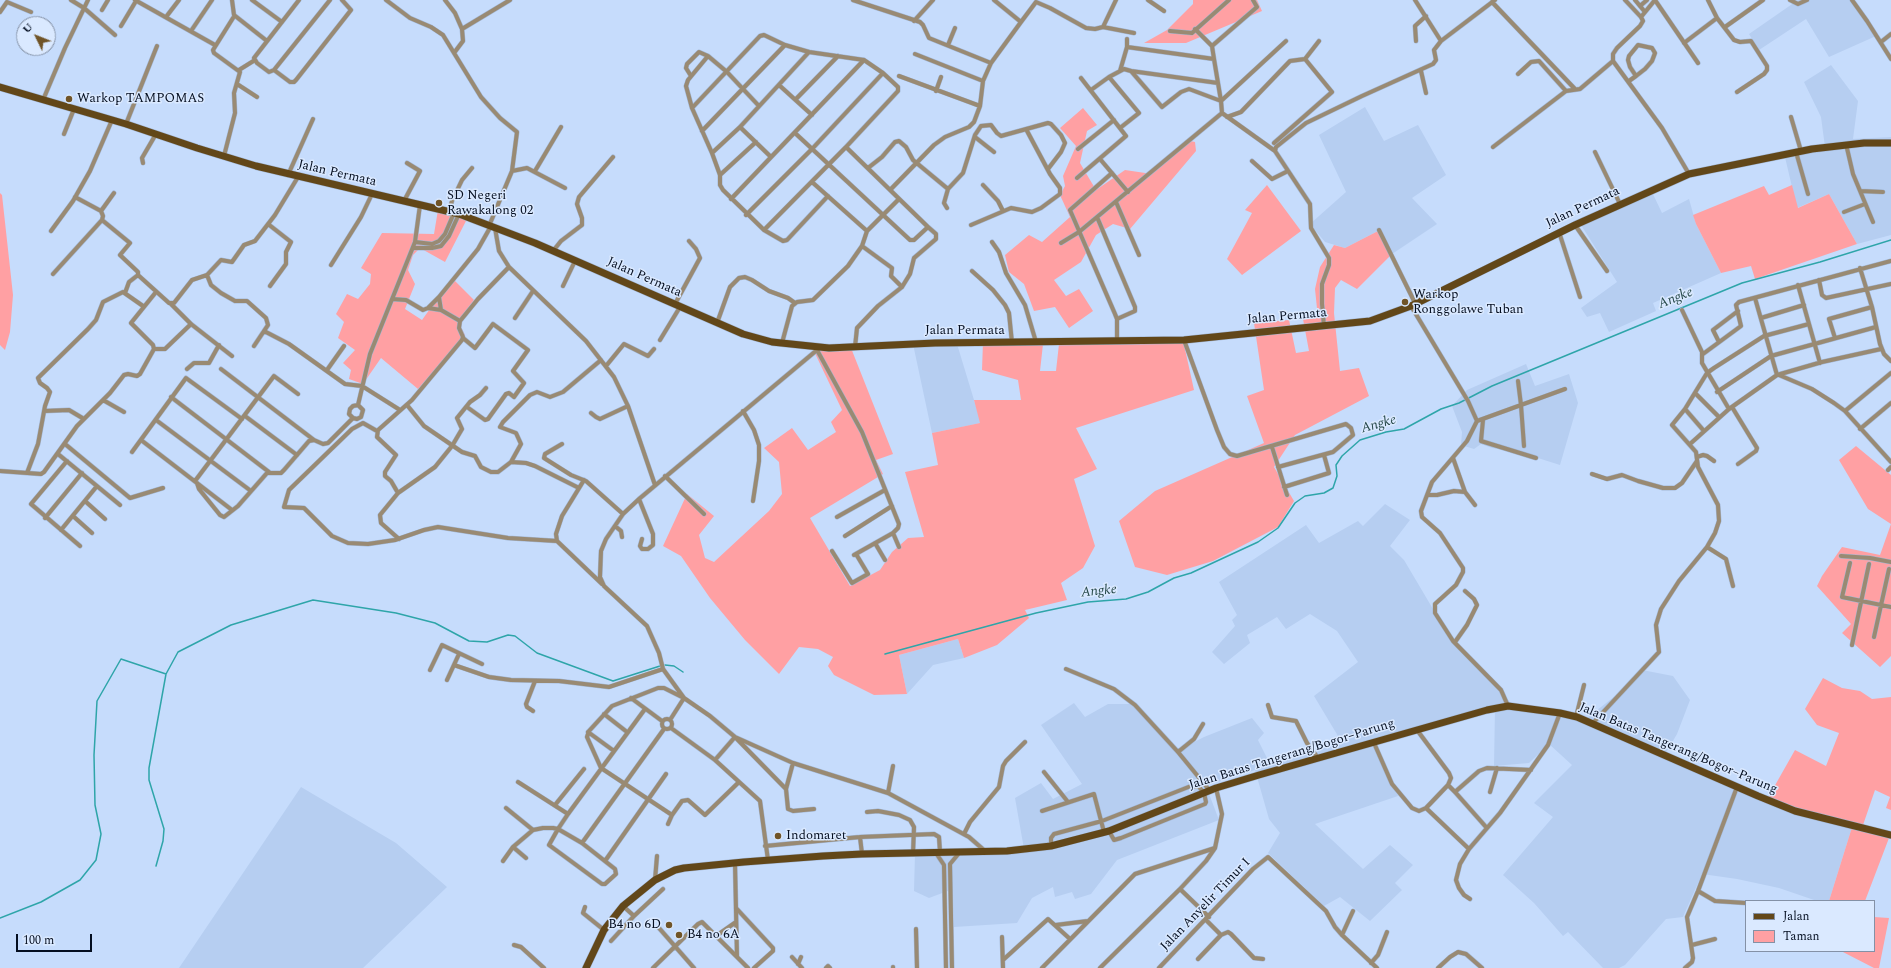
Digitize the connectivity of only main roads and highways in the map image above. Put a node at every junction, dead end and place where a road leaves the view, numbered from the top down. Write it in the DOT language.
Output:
graph roads {
  1 [pos="0,87"];
  2 [pos="1891,143"];
  3 [pos="1891,835"];
  4 [pos="586,968"];
  1 -- 2 [label="main road, Jalan Permata"];
  3 -- 4 [label="main road, Jalan Batas Tangerang/Bogor–Parung"];
}
